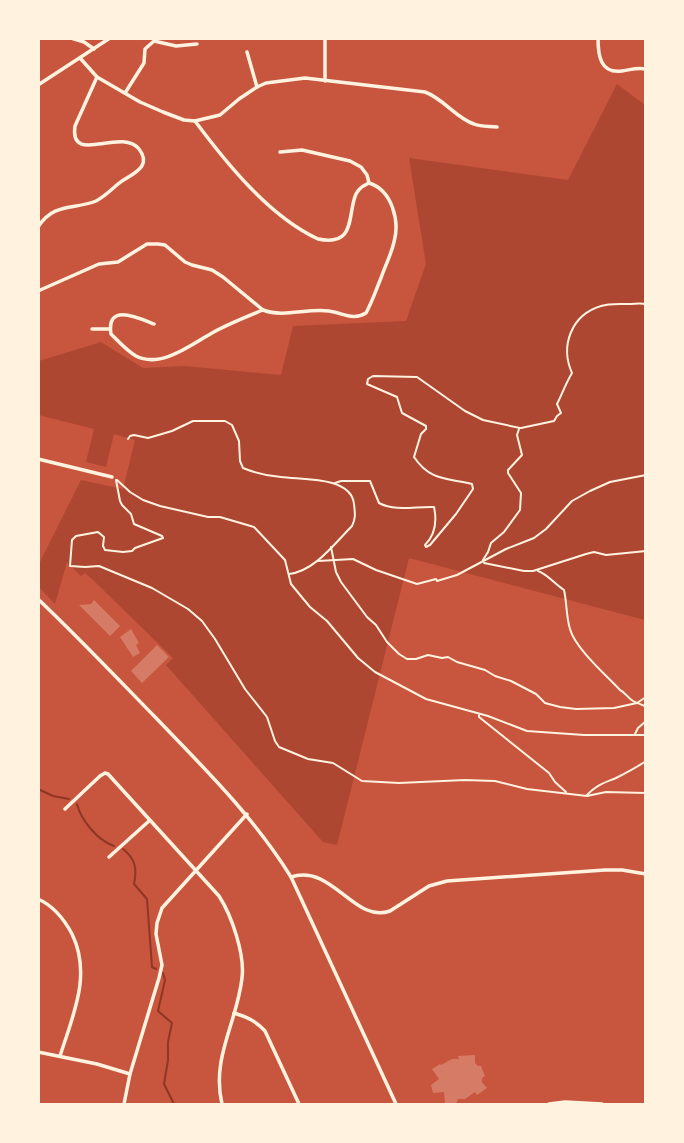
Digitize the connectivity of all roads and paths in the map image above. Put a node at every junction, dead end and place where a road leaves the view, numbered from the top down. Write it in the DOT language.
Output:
graph roads {
  1 [pos="71,38"];
  2 [pos="110,38"];
  3 [pos="325,38"];
  4 [pos="598,38"];
  5 [pos="197,44"];
  6 [pos="94,49"];
  7 [pos="247,52"];
  8 [pos="80,58"];
  9 [pos="646,69"];
  10 [pos="97,78"];
  11 [pos="325,81"];
  12 [pos="38,85"];
  13 [pos="257,87"];
  14 [pos="125,93"];
  15 [pos="195,121"];
  16 [pos="497,127"];
  17 [pos="280,152"];
  18 [pos="369,183"];
  19 [pos="38,227"];
  20 [pos="38,291"];
  21 [pos="646,304"];
  22 [pos="263,310"];
  23 [pos="154,324"];
  24 [pos="92,329"];
  25 [pos="110,329"];
  26 [pos="520,428"];
  27 [pos="128,439"];
  28 [pos="38,459"];
  29 [pos="646,475"];
  30 [pos="115,478"];
  31 [pos="335,483"];
  32 [pos="331,547"];
  33 [pos="646,551"];
  34 [pos="333,559"];
  35 [pos="317,562"];
  36 [pos="481,562"];
  37 [pos="536,570"];
  38 [pos="289,574"];
  39 [pos="39,600"];
  40 [pos="627,696"];
  41 [pos="646,697"];
  42 [pos="637,703"];
  43 [pos="618,706"];
  44 [pos="646,707"];
  45 [pos="479,714"];
  46 [pos="646,721"];
  47 [pos="634,735"];
  48 [pos="646,735"];
  49 [pos="646,761"];
  50 [pos="567,793"];
  51 [pos="646,793"];
  52 [pos="587,796"];
  53 [pos="65,809"];
  54 [pos="247,814"];
  55 [pos="150,820"];
  56 [pos="109,857"];
  57 [pos="196,870"];
  58 [pos="646,874"];
  59 [pos="291,877"];
  60 [pos="38,899"];
  61 [pos="234,1013"];
  62 [pos="38,1052"];
  63 [pos="60,1056"];
  64 [pos="130,1074"];
  65 [pos="124,1104"];
  66 [pos="222,1104"];
  67 [pos="299,1104"];
  68 [pos="396,1104"];
  69 [pos="548,1104"];
  70 [pos="602,1104"];
  1 -- 6 [label="street"];
  2 -- 6 [label="street"];
  3 -- 11 [label="street"];
  4 -- 9 [label="street"];
  5 -- 14 [label="street"];
  6 -- 8 [label="street"];
  7 -- 13 [label="street"];
  8 -- 10 [label="street"];
  8 -- 12 [label="street"];
  10 -- 14 [label="street"];
  10 -- 19 [label="street"];
  11 -- 13 [label="street"];
  11 -- 16 [label="street"];
  13 -- 15 [label="street"];
  14 -- 15 [label="street"];
  15 -- 18 [label="street"];
  17 -- 18 [label="street"];
  18 -- 22 [label="street"];
  20 -- 22 [label="street"];
  21 -- 26 [label="path"];
  22 -- 25 [label="street"];
  23 -- 25 [label="street"];
  24 -- 25 [label="street"];
  26 -- 31 [label="path"];
  26 -- 36 [label="path"];
  27 -- 31 [label="path"];
  28 -- 30 [label="street"];
  29 -- 36 [label="path"];
  30 -- 38 [label="path"];
  30 -- 50 [label="path"];
  31 -- 32 [label="path"];
  32 -- 34 [label="path"];
  32 -- 35 [label="path"];
  33 -- 37 [label="path"];
  34 -- 35 [label="path"];
  34 -- 36 [label="path"];
  34 -- 43 [label="path"];
  35 -- 38 [label="path"];
  36 -- 37 [label="path"];
  37 -- 40 [label="path"];
  38 -- 45 [label="path"];
  39 -- 54 [label="street"];
  40 -- 42 [label="path"];
  40 -- 43 [label="path"];
  41 -- 42 [label="path"];
  42 -- 43 [label="path"];
  42 -- 44 [label="path"];
  45 -- 47 [label="path"];
  45 -- 50 [label="path"];
  46 -- 47 [label="path"];
  47 -- 48 [label="path"];
  49 -- 52 [label="path"];
  50 -- 52 [label="path"];
  51 -- 52 [label="path"];
  53 -- 55 [label="street"];
  54 -- 57 [label="street"];
  54 -- 59 [label="street"];
  55 -- 56 [label="street"];
  55 -- 57 [label="street"];
  57 -- 61 [label="street"];
  57 -- 64 [label="street"];
  58 -- 59 [label="street"];
  59 -- 68 [label="street"];
  60 -- 63 [label="street"];
  61 -- 66 [label="street"];
  61 -- 67 [label="street"];
  62 -- 63 [label="street"];
  63 -- 64 [label="street"];
  64 -- 65 [label="street"];
  69 -- 70 [label="street"];
}
